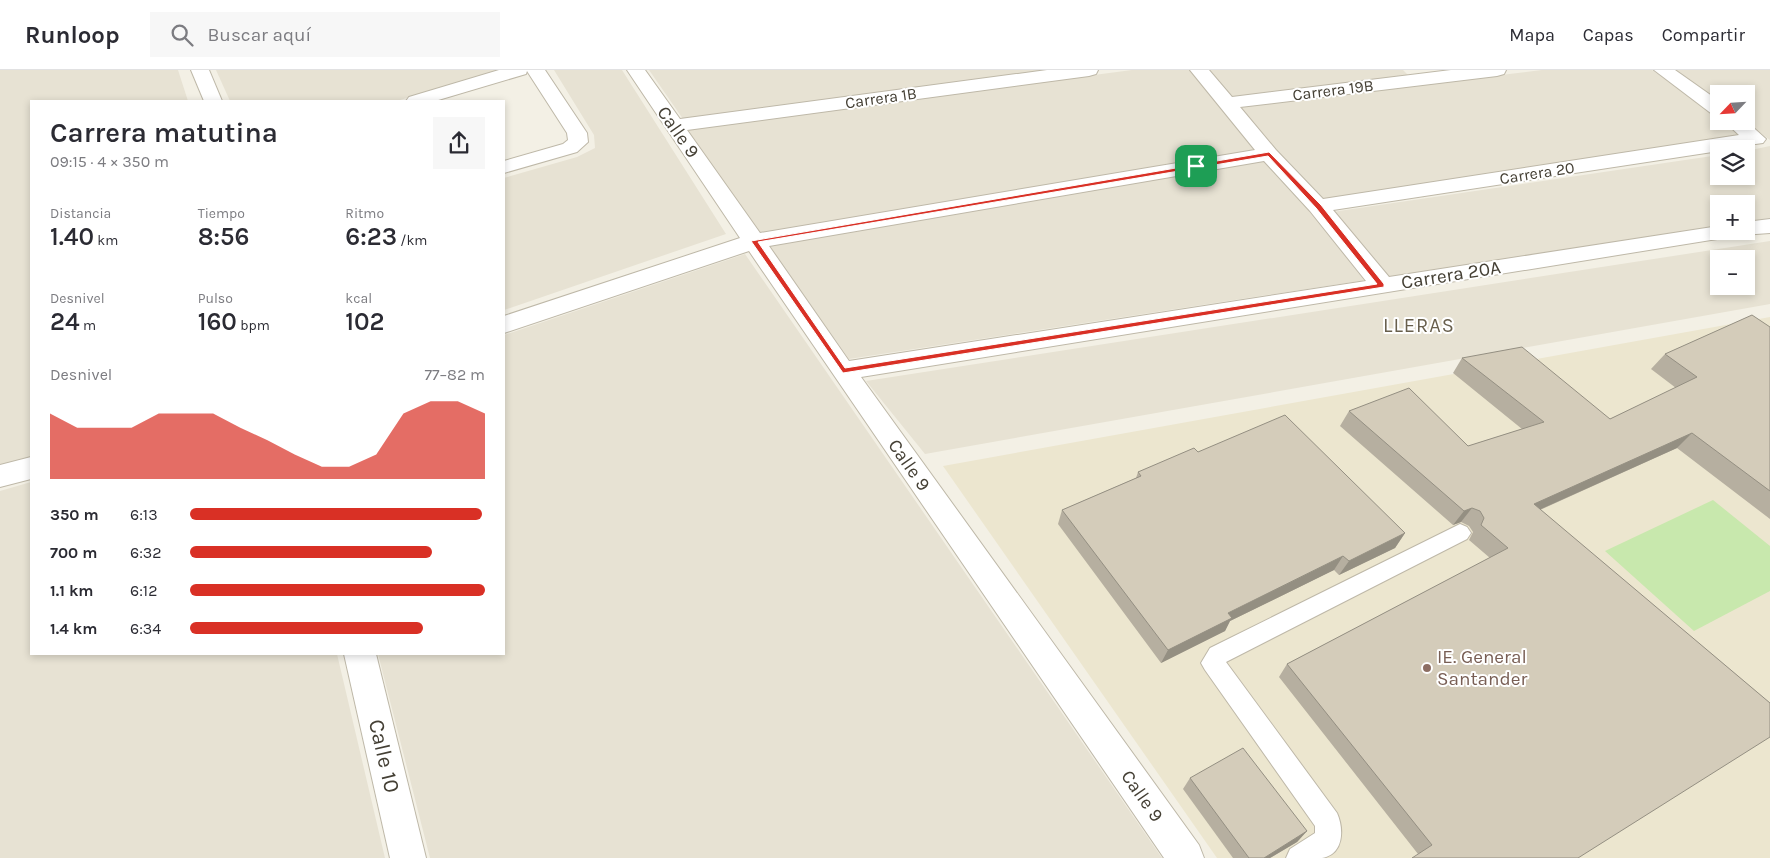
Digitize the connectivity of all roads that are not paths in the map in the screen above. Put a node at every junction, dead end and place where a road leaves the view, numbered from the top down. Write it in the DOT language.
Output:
graph roads {
  1 [pos="200,70"];
  2 [pos="519,70"];
  3 [pos="536,70"];
  4 [pos="636,70"];
  5 [pos="1089,70"];
  6 [pos="1199,70"];
  7 [pos="1497,70"];
  8 [pos="1663,70"];
  9 [pos="213,100"];
  10 [pos="419,100"];
  11 [pos="1228,103"];
  12 [pos="1710,104"];
  13 [pos="673,126"];
  14 [pos="1745,130"];
  15 [pos="1269,154"];
  16 [pos="505,167"];
  17 [pos="1318,206"];
  18 [pos="1770,226"];
  19 [pos="1755,228"];
  20 [pos="1710,235"];
  21 [pos="754,241"];
  22 [pos="1382,285"];
  23 [pos="505,325"];
  24 [pos="843,371"];
  25 [pos="30,468"];
  26 [pos="0,476"];
  27 [pos="1460,534"];
  28 [pos="360,655"];
  29 [pos="408,858"];
  30 [pos="1186,858"];
  31 [pos="1299,858"];
  1 -- 9 [label="street"];
  2 -- 10 [label="street"];
  3 -- 16 [label="street"];
  4 -- 13 [label="street, Calle 9"];
  5 -- 13 [label="street, Carrera 1B"];
  6 -- 11 [label="street"];
  7 -- 11 [label="street, Carrera 19B"];
  8 -- 12 [label="street"];
  11 -- 15 [label="street"];
  13 -- 21 [label="street, Calle 9"];
  14 -- 17 [label="street, Carrera 20"];
  15 -- 17 [label="street"];
  15 -- 21 [label="street"];
  17 -- 22 [label="street"];
  18 -- 19 [label="street"];
  20 -- 22 [label="street, Carrera 20A"];
  21 -- 23 [label="street"];
  21 -- 24 [label="street, Calle 9"];
  22 -- 24 [label="street, Carrera 20A"];
  24 -- 30 [label="street, Calle 9"];
  25 -- 26 [label="street"];
  27 -- 31 [label="lane"];
  28 -- 29 [label="street, Calle 10"];
}
